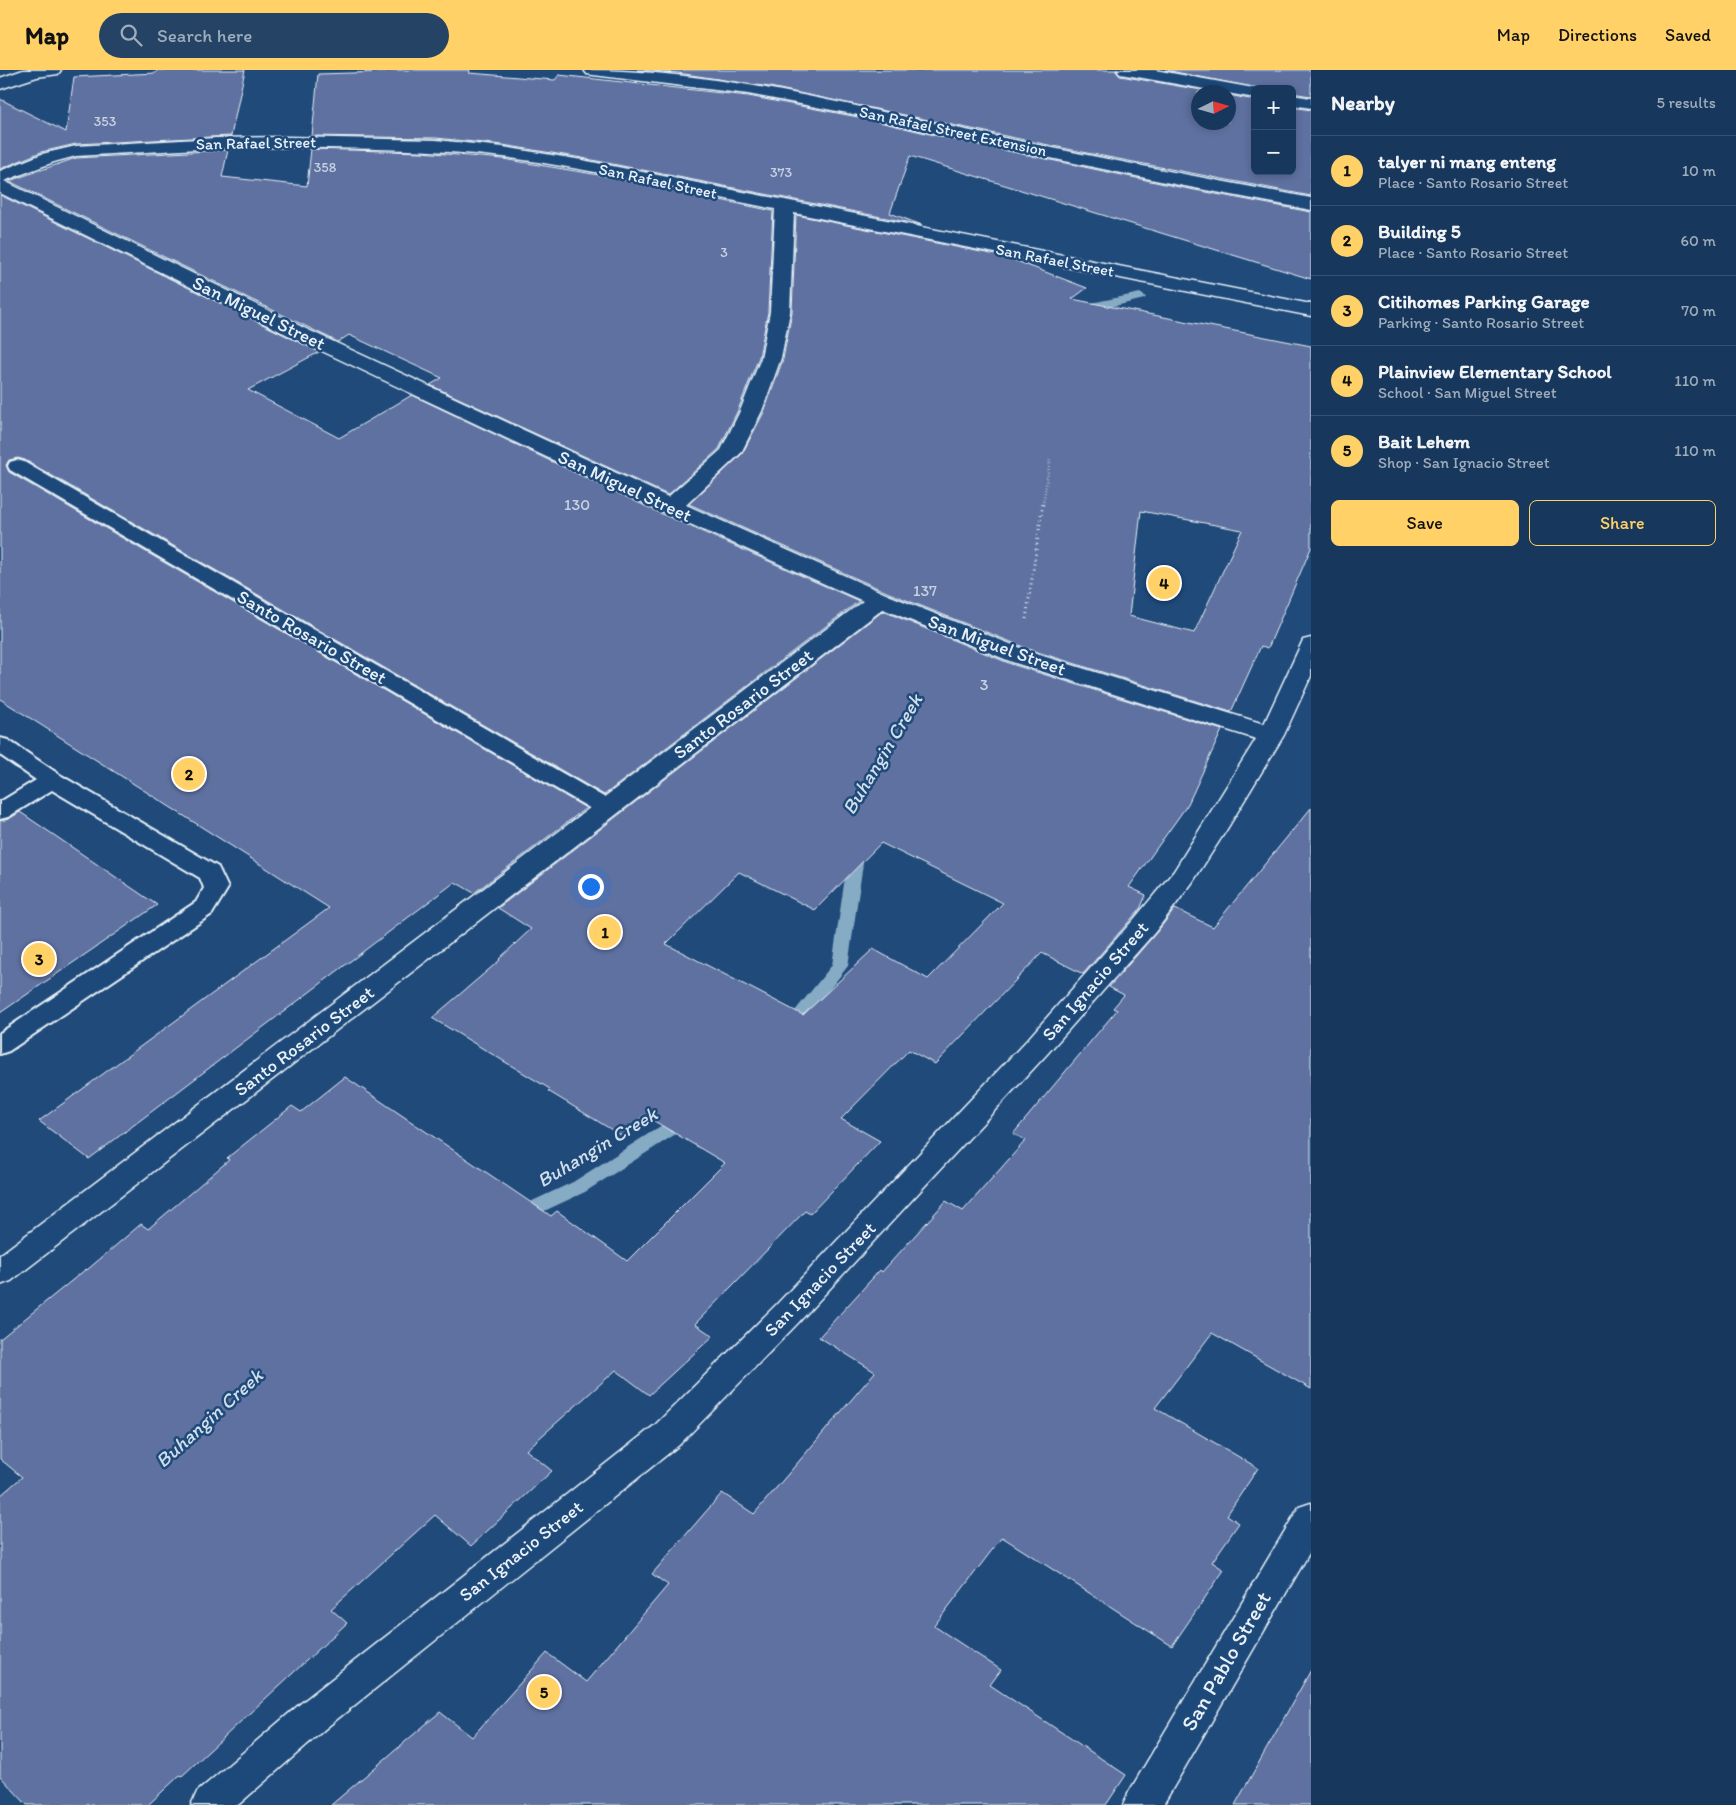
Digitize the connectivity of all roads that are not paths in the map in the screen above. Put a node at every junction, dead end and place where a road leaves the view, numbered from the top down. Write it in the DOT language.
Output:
graph roads {
  1 [pos="52,70"];
  2 [pos="593,70"];
  3 [pos="1126,70"];
  4 [pos="0,84"];
  5 [pos="1251,92"];
  6 [pos="1296,101"];
  7 [pos="1311,103"];
  8 [pos="0,177"];
  9 [pos="0,186"];
  10 [pos="1311,204"];
  11 [pos="785,206"];
  12 [pos="1311,310"];
  13 [pos="17,466"];
  14 [pos="671,508"];
  15 [pos="880,600"];
  16 [pos="1311,645"];
  17 [pos="1271,735"];
  18 [pos="0,744"];
  19 [pos="52,780"];
  20 [pos="606,808"];
  21 [pos="0,812"];
  22 [pos="0,1045"];
  23 [pos="0,1272"];
  24 [pos="1311,1518"];
  25 [pos="210,1805"];
  26 [pos="1142,1805"];
  1 -- 4 [label="street"];
  2 -- 10 [label="street, San Rafael Street Extension"];
  3 -- 5 [label="street"];
  6 -- 7 [label="street"];
  8 -- 11 [label="street, San Rafael Street"];
  9 -- 14 [label="street, San Miguel Street"];
  11 -- 12 [label="street, San Rafael Street"];
  11 -- 14 [label="street"];
  13 -- 20 [label="lane, Santo Rosario Street"];
  14 -- 15 [label="street, San Miguel Street"];
  15 -- 17 [label="street, San Miguel Street"];
  15 -- 20 [label="street, Santo Rosario Street"];
  16 -- 17 [label="street, San Ignacio Street"];
  17 -- 25 [label="street, San Ignacio Street"];
  18 -- 19 [label="lane"];
  19 -- 21 [label="lane"];
  19 -- 22 [label="lane"];
  20 -- 23 [label="street, Santo Rosario Street"];
  24 -- 26 [label="street, San Pablo Street"];
}
